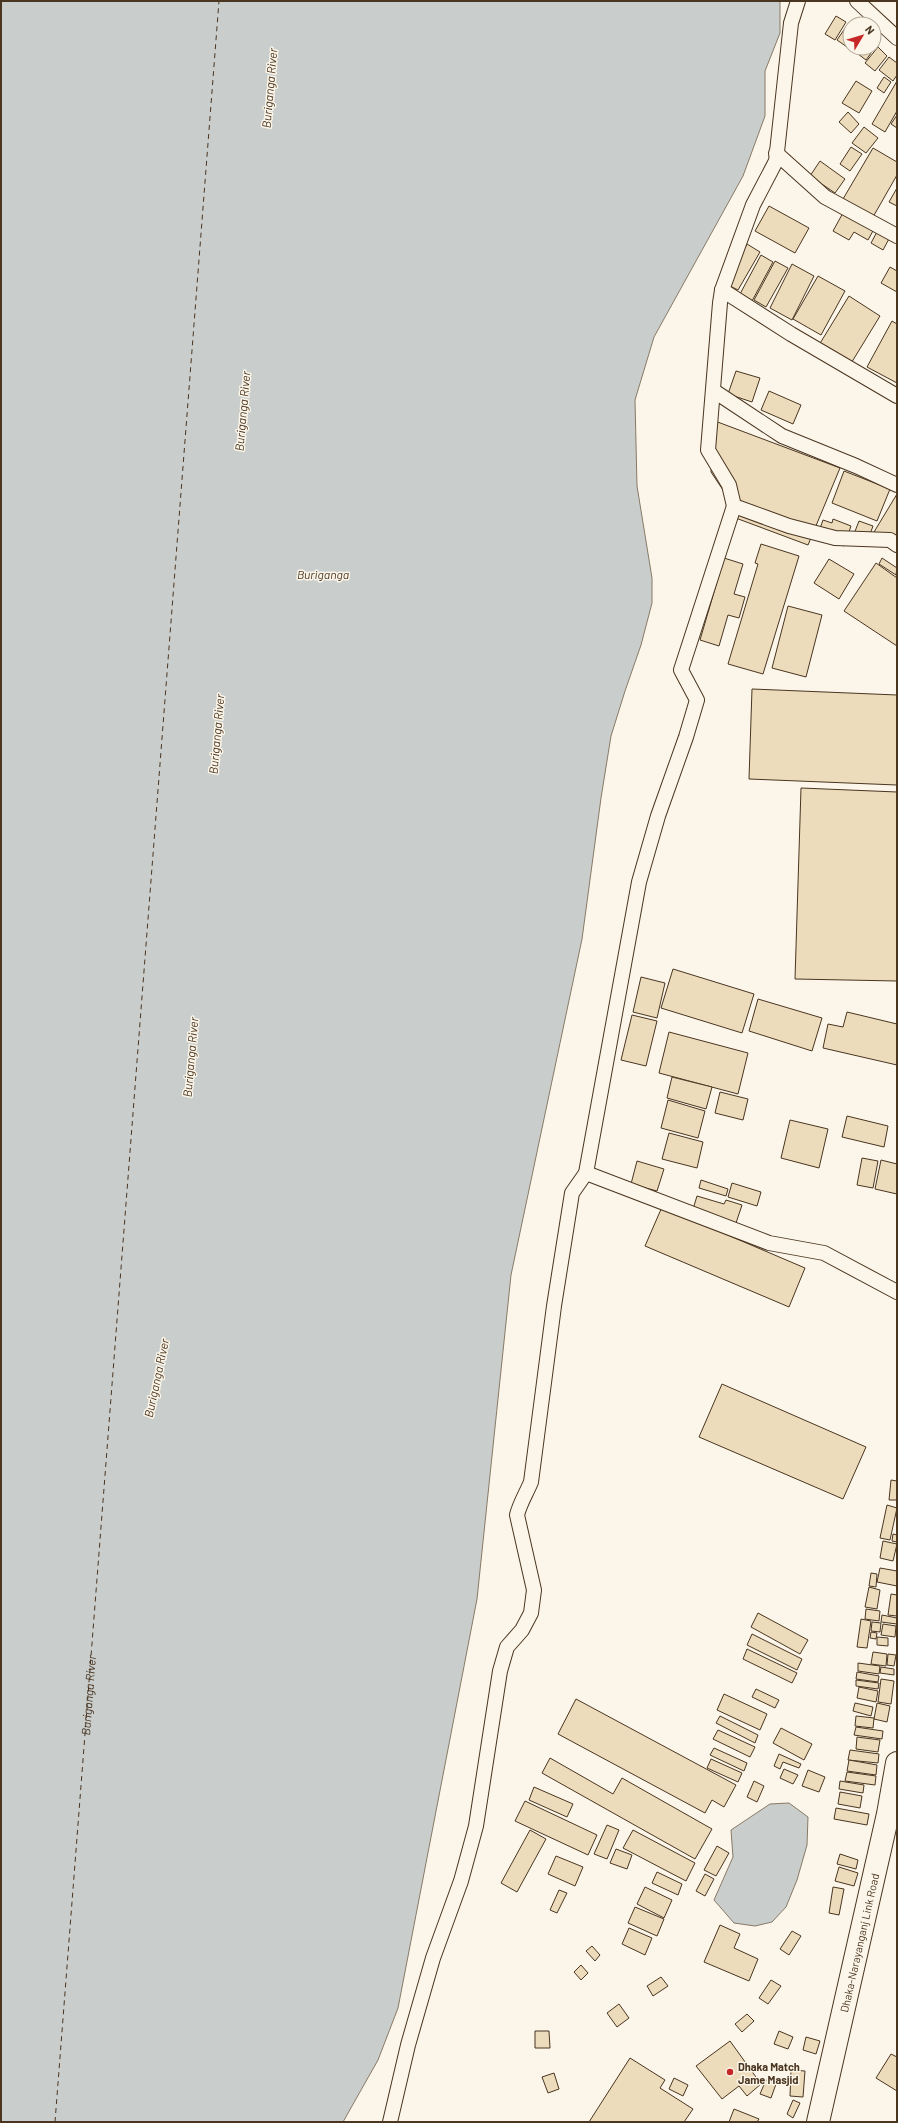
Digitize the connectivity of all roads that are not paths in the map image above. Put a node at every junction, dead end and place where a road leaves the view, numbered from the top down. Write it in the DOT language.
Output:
graph roads {
  1 [pos="798,1"];
  2 [pos="857,1"];
  3 [pos="897,38"];
  4 [pos="776,153"];
  5 [pos="897,236"];
  6 [pos="722,290"];
  7 [pos="714,391"];
  8 [pos="897,396"];
  9 [pos="897,485"];
  10 [pos="734,506"];
  11 [pos="897,545"];
  12 [pos="586,1173"];
  13 [pos="897,1292"];
  14 [pos="897,1763"];
  15 [pos="390,2122"];
  16 [pos="818,2122"];
  1 -- 4 [label="street"];
  2 -- 3 [label="street"];
  4 -- 5 [label="street"];
  4 -- 6 [label="street"];
  6 -- 7 [label="street"];
  6 -- 8 [label="street"];
  7 -- 9 [label="street"];
  7 -- 10 [label="street"];
  10 -- 11 [label="street"];
  10 -- 12 [label="street"];
  12 -- 13 [label="street"];
  12 -- 15 [label="street"];
  14 -- 16 [label="highway, Dhaka-Narayanganj Link Road"];
}
